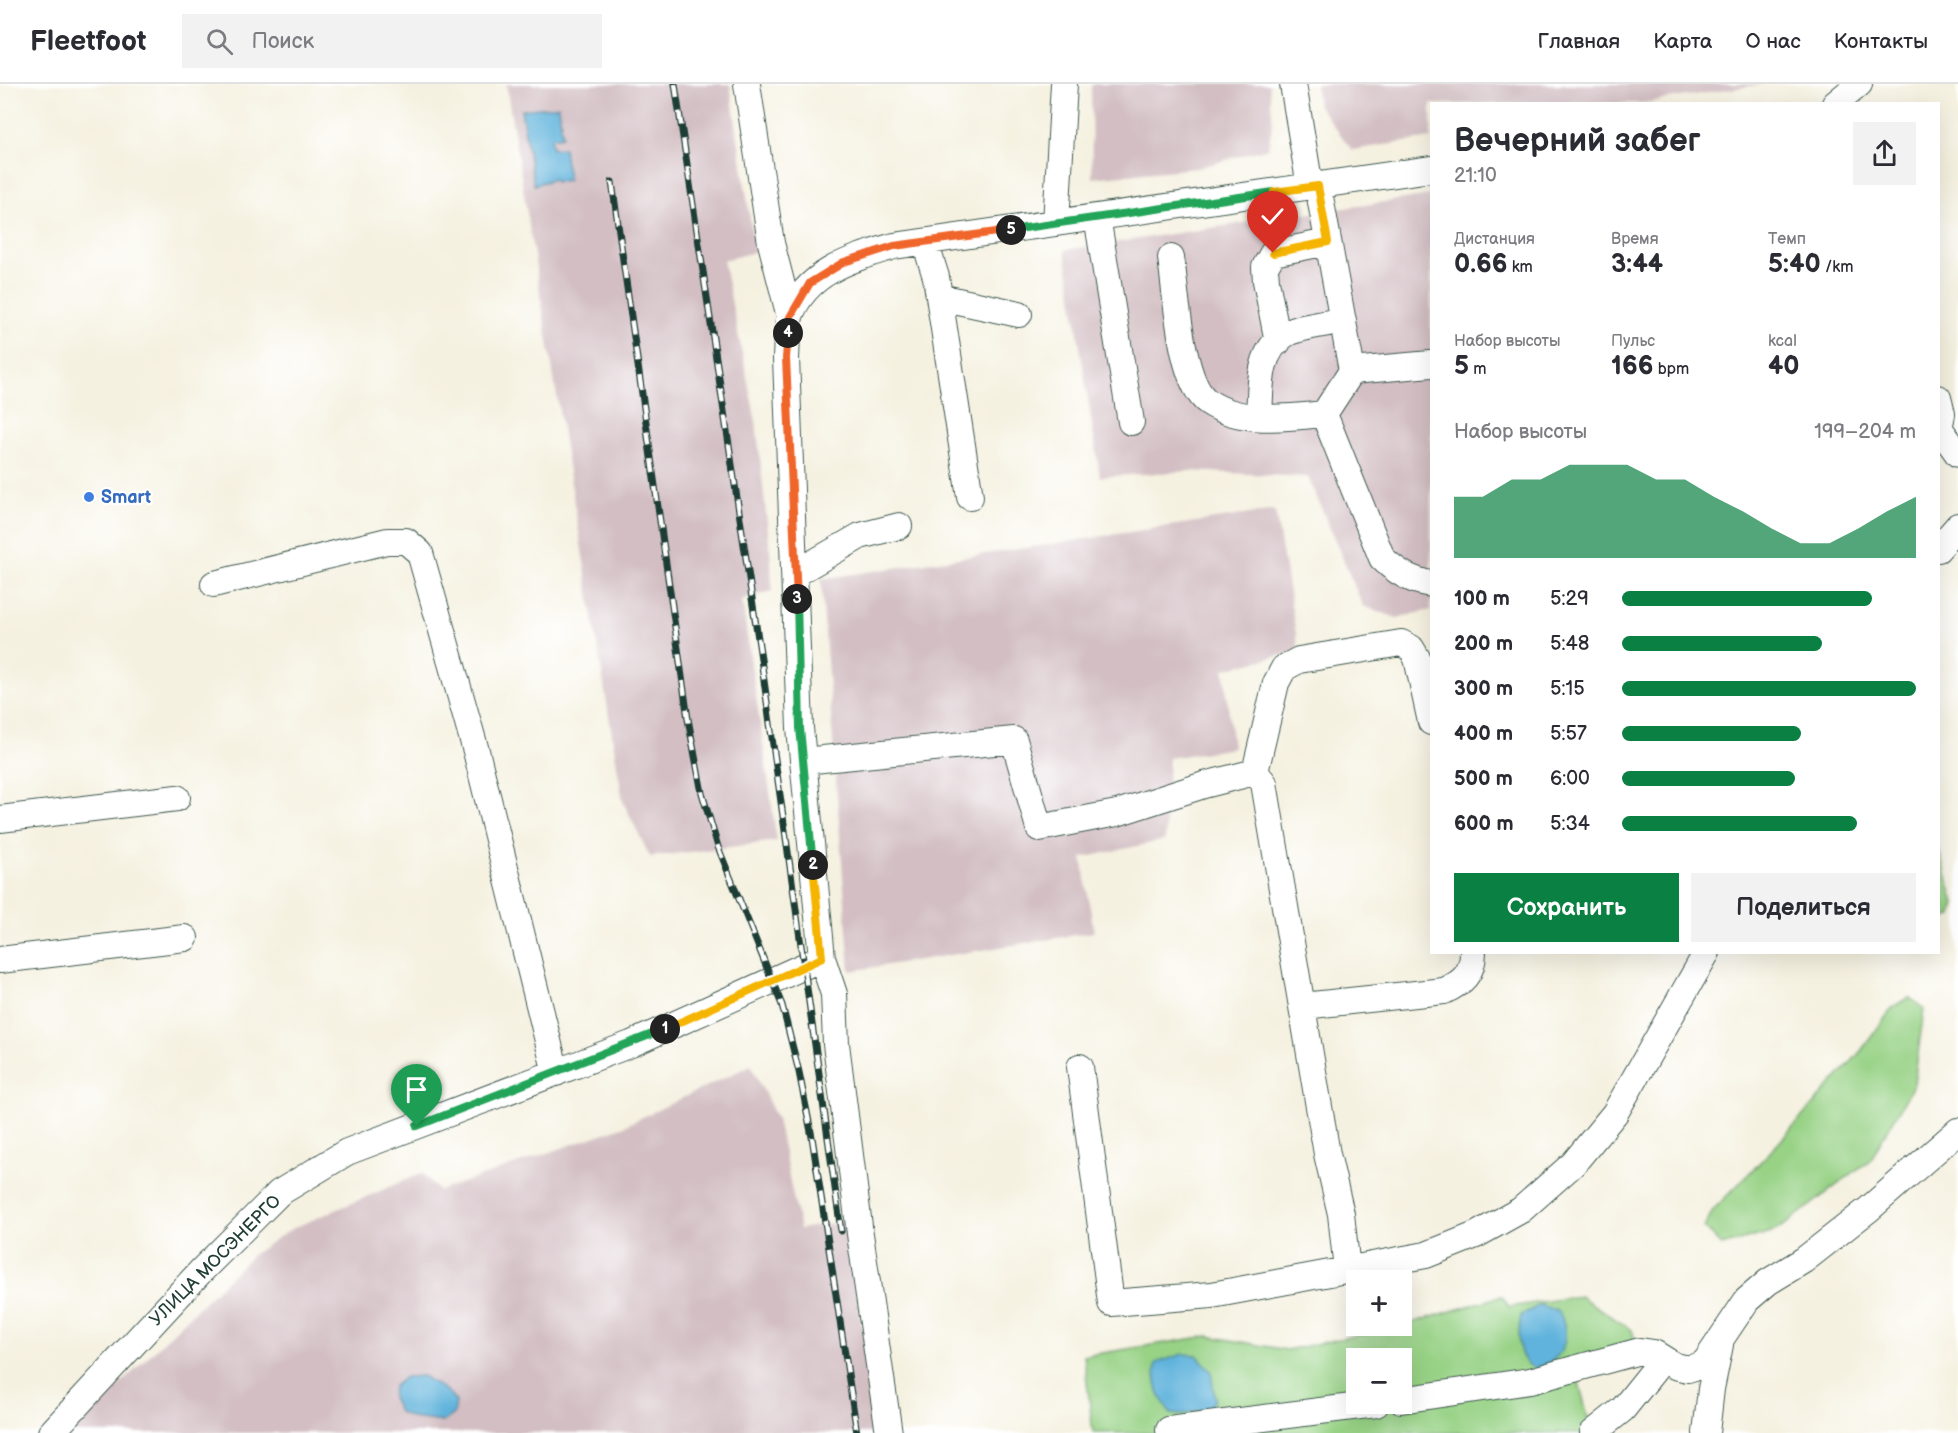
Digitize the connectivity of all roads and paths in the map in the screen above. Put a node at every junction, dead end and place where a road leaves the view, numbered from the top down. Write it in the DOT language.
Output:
graph roads {
  1 [pos="747,84"];
  2 [pos="1064,84"];
  3 [pos="1293,84"];
  4 [pos="1859,84"];
  5 [pos="1837,102"];
  6 [pos="1430,169"];
  7 [pos="1314,186"];
  8 [pos="1097,217"];
  9 [pos="1056,223"];
  10 [pos="925,242"];
  11 [pos="1328,242"];
  12 [pos="1171,258"];
  13 [pos="939,297"];
  14 [pos="1019,314"];
  15 [pos="790,317"];
  16 [pos="1343,320"];
  17 [pos="1278,342"];
  18 [pos="1430,364"];
  19 [pos="1352,371"];
  20 [pos="1940,406"];
  21 [pos="1324,414"];
  22 [pos="1259,417"];
  23 [pos="1131,422"];
  24 [pos="1940,425"];
  25 [pos="1940,432"];
  26 [pos="1958,454"];
  27 [pos="970,497"];
  28 [pos="899,526"];
  29 [pos="1958,526"];
  30 [pos="1940,547"];
  31 [pos="796,573"];
  32 [pos="214,584"];
  33 [pos="1430,584"];
  34 [pos="1430,717"];
  35 [pos="803,761"];
  36 [pos="1255,772"];
  37 [pos="177,798"];
  38 [pos="0,819"];
  39 [pos="185,938"];
  40 [pos="1473,954"];
  41 [pos="1706,954"];
  42 [pos="822,958"];
  43 [pos="0,960"];
  44 [pos="1303,1006"];
  45 [pos="1080,1067"];
  46 [pos="556,1073"];
  47 [pos="1958,1131"];
  48 [pos="1346,1270"];
  49 [pos="1347,1270"];
  50 [pos="1721,1341"];
  51 [pos="1669,1362"];
  52 [pos="1412,1398"];
  53 [pos="1346,1408"];
  54 [pos="1707,1425"];
  55 [pos="1169,1430"];
  56 [pos="51,1433"];
  57 [pos="890,1433"];
  58 [pos="1593,1433"];
  1 -- 15 [label="street"];
  2 -- 9 [label="street"];
  3 -- 7 [label="street"];
  4 -- 5 [label="street"];
  6 -- 7 [label="street"];
  7 -- 8 [label="street"];
  7 -- 11 [label="street"];
  8 -- 9 [label="street"];
  8 -- 23 [label="street"];
  9 -- 10 [label="street"];
  10 -- 13 [label="street"];
  10 -- 15 [label="street"];
  11 -- 16 [label="street"];
  11 -- 17 [label="street"];
  12 -- 22 [label="street"];
  13 -- 14 [label="street"];
  13 -- 27 [label="street"];
  15 -- 31 [label="street"];
  16 -- 17 [label="street"];
  16 -- 19 [label="street"];
  17 -- 22 [label="street"];
  18 -- 19 [label="street"];
  19 -- 21 [label="street"];
  20 -- 24 [label="street"];
  21 -- 22 [label="street"];
  21 -- 33 [label="street"];
  25 -- 26 [label="street"];
  28 -- 31 [label="street"];
  29 -- 30 [label="street"];
  31 -- 35 [label="street"];
  32 -- 46 [label="street"];
  34 -- 36 [label="street"];
  35 -- 36 [label="street"];
  35 -- 42 [label="street"];
  36 -- 44 [label="street"];
  37 -- 38 [label="street"];
  39 -- 43 [label="street"];
  40 -- 44 [label="street"];
  41 -- 49 [label="street"];
  42 -- 46 [label="street, УЛИЦА МОСЭНЕРГО"];
  42 -- 57 [label="street"];
  44 -- 49 [label="street"];
  45 -- 48 [label="street"];
  46 -- 56 [label="street, УЛИЦА МОСЭНЕРГО"];
  47 -- 50 [label="street"];
  50 -- 51 [label="street"];
  50 -- 54 [label="street"];
  51 -- 52 [label="street"];
  51 -- 54 [label="street"];
  51 -- 58 [label="street"];
  53 -- 55 [label="street"];
}
